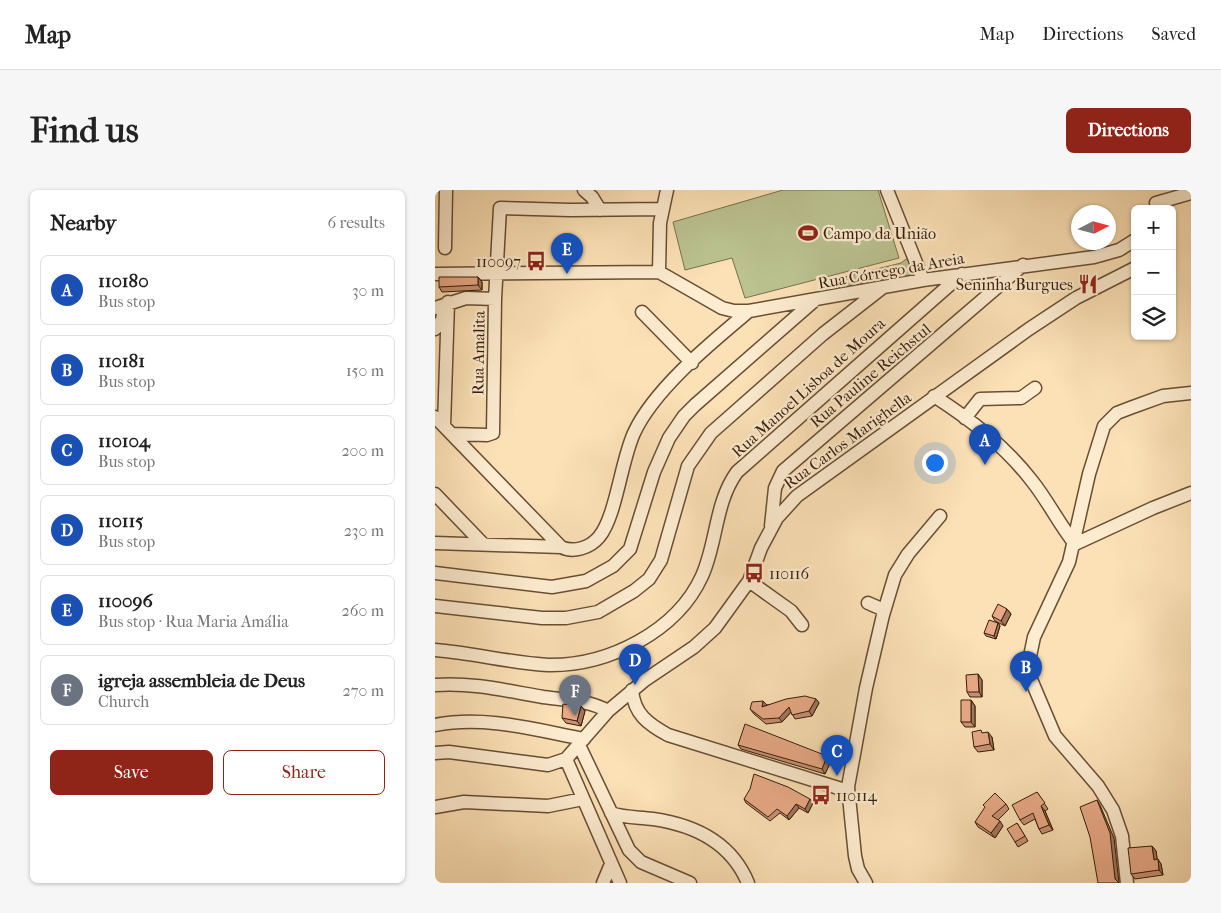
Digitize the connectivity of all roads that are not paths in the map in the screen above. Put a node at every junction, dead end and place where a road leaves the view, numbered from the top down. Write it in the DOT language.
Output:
graph roads {
  1 [pos="446,190"];
  2 [pos="584,190"];
  3 [pos="667,190"];
  4 [pos="887,190"];
  5 [pos="1157,190"];
  6 [pos="1191,193"];
  7 [pos="1156,205"];
  8 [pos="1159,205"];
  9 [pos="663,209"];
  10 [pos="600,210"];
  11 [pos="1131,242"];
  12 [pos="445,248"];
  13 [pos="1023,265"];
  14 [pos="1131,270"];
  15 [pos="659,272"];
  16 [pos="497,273"];
  17 [pos="435,274"];
  18 [pos="962,274"];
  19 [pos="923,280"];
  20 [pos="883,288"];
  21 [pos="495,299"];
  22 [pos="815,300"];
  23 [pos="442,305"];
  24 [pos="749,311"];
  25 [pos="642,312"];
  26 [pos="435,329"];
  27 [pos="692,363"];
  28 [pos="1035,388"];
  29 [pos="1191,393"];
  30 [pos="934,396"];
  31 [pos="965,418"];
  32 [pos="440,422"];
  33 [pos="1191,493"];
  34 [pos="435,494"];
  35 [pos="940,516"];
  36 [pos="771,528"];
  37 [pos="435,543"];
  38 [pos="483,544"];
  39 [pos="1075,544"];
  40 [pos="561,547"];
  41 [pos="435,573"];
  42 [pos="749,581"];
  43 [pos="868,602"];
  44 [pos="435,606"];
  45 [pos="884,610"];
  46 [pos="802,624"];
  47 [pos="435,650"];
  48 [pos="435,685"];
  49 [pos="632,690"];
  50 [pos="608,711"];
  51 [pos="435,725"];
  52 [pos="581,742"];
  53 [pos="435,753"];
  54 [pos="566,759"];
  55 [pos="848,791"];
  56 [pos="583,799"];
  57 [pos="435,807"];
  58 [pos="611,813"];
  59 [pos="611,864"];
  60 [pos="603,883"];
  61 [pos="620,883"];
  62 [pos="690,883"];
  63 [pos="747,883"];
  64 [pos="866,883"];
  65 [pos="1127,883"];
  1 -- 12 [label="street"];
  2 -- 10 [label="street"];
  3 -- 9 [label="street"];
  4 -- 19 [label="street"];
  5 -- 7 [label="street"];
  6 -- 8 [label="street"];
  9 -- 10 [label="street"];
  9 -- 15 [label="street"];
  10 -- 16 [label="street, Rua Amalita"];
  11 -- 13 [label="street, Rua Córrego da Areia"];
  13 -- 18 [label="street, Rua Córrego da Areia"];
  13 -- 36 [label="street, Rua Pauline Reichstul"];
  14 -- 30 [label="street, Rua Carlos Marighella"];
  15 -- 16 [label="street"];
  15 -- 24 [label="street, Rua Córrego da Areia"];
  16 -- 17 [label="street"];
  16 -- 21 [label="street, Rua Amalita"];
  18 -- 19 [label="street, Rua Córrego da Areia"];
  18 -- 47 [label="street, Rua Manoel Lisboa de Moura"];
  19 -- 20 [label="street, Rua Córrego da Areia"];
  20 -- 22 [label="street, Rua Córrego da Areia"];
  20 -- 44 [label="street"];
  21 -- 23 [label="street"];
  21 -- 32 [label="street, Rua Amalita"];
  22 -- 24 [label="street, Rua Córrego da Areia"];
  22 -- 41 [label="street"];
  23 -- 26 [label="street"];
  23 -- 32 [label="street"];
  24 -- 27 [label="street"];
  25 -- 27 [label="street"];
  27 -- 40 [label="street"];
  28 -- 31 [label="street"];
  29 -- 39 [label="street"];
  30 -- 31 [label="street"];
  30 -- 36 [label="street, Rua Carlos Marighella"];
  31 -- 39 [label="street"];
  32 -- 40 [label="street"];
  33 -- 39 [label="street"];
  34 -- 38 [label="street"];
  35 -- 45 [label="street"];
  36 -- 42 [label="street, Rua Carlos Marighella"];
  37 -- 38 [label="street"];
  38 -- 40 [label="street"];
  39 -- 65 [label="street"];
  42 -- 46 [label="street"];
  42 -- 49 [label="street, Rua Carlos Marighella"];
  43 -- 45 [label="street"];
  45 -- 55 [label="street"];
  48 -- 50 [label="street"];
  49 -- 50 [label="street, Rua Carlos Marighella"];
  49 -- 55 [label="street"];
  50 -- 52 [label="street, Rua Carlos Marighella"];
  51 -- 52 [label="street"];
  52 -- 54 [label="street, Rua Carlos Marighella"];
  52 -- 58 [label="street"];
  53 -- 54 [label="street"];
  54 -- 56 [label="street"];
  55 -- 64 [label="street"];
  56 -- 57 [label="street"];
  56 -- 59 [label="street"];
  58 -- 62 [label="street"];
  58 -- 63 [label="street"];
  59 -- 60 [label="street"];
  59 -- 61 [label="street"];
}
